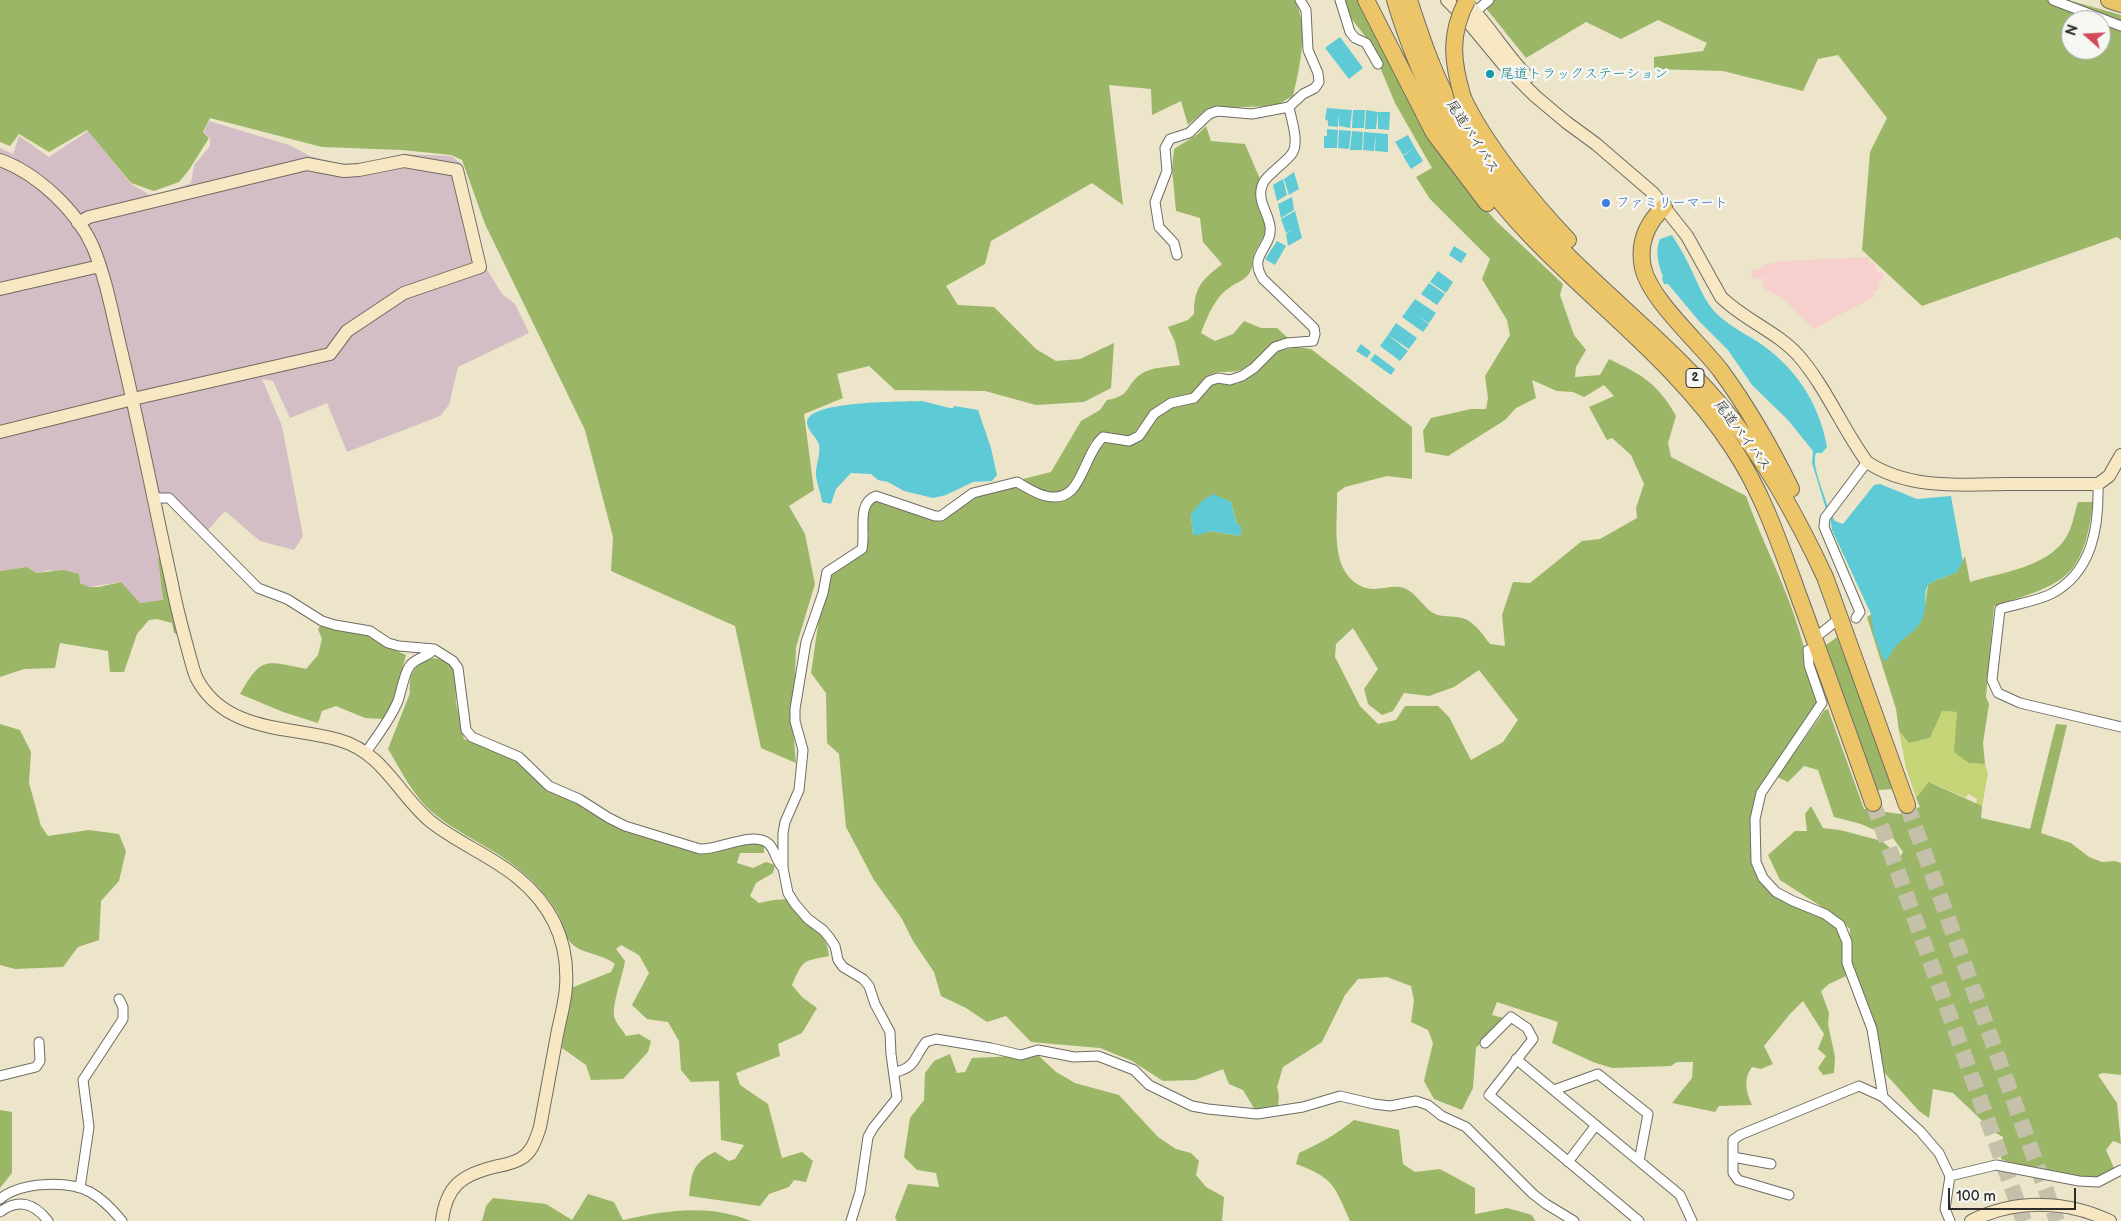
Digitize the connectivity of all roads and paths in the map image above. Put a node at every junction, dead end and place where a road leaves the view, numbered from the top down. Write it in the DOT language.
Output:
graph roads {
  1 [pos="1300,0"];
  2 [pos="1340,0"];
  3 [pos="1366,0"];
  4 [pos="1370,0"];
  5 [pos="1395,0"];
  6 [pos="1409,0"];
  7 [pos="1447,0"];
  8 [pos="1488,0"];
  9 [pos="2053,0"];
  10 [pos="2109,0"];
  11 [pos="1469,4"];
  12 [pos="2121,4"];
  13 [pos="2121,26"];
  14 [pos="1385,38"];
  15 [pos="1378,64"];
  16 [pos="1289,107"];
  17 [pos="1596,144"];
  18 [pos="0,160"];
  19 [pos="1664,207"];
  20 [pos="78,223"];
  21 [pos="1177,254"];
  22 [pos="100,266"];
  23 [pos="0,289"];
  24 [pos="1638,340"];
  25 [pos="133,399"];
  26 [pos="0,432"];
  27 [pos="2121,455"];
  28 [pos="1866,462"];
  29 [pos="1773,476"];
  30 [pos="2098,484"];
  31 [pos="153,498"];
  32 [pos="1856,618"];
  33 [pos="1835,622"];
  34 [pos="1820,634"];
  35 [pos="434,649"];
  36 [pos="1808,650"];
  37 [pos="1871,702"];
  38 [pos="2121,727"];
  39 [pos="366,752"];
  40 [pos="1874,803"];
  41 [pos="1907,805"];
  42 [pos="782,868"];
  43 [pos="119,999"];
  44 [pos="39,1042"];
  45 [pos="1485,1043"];
  46 [pos="1516,1059"];
  47 [pos="895,1072"];
  48 [pos="0,1076"];
  49 [pos="1554,1090"];
  50 [pos="1883,1097"];
  51 [pos="1596,1125"];
  52 [pos="1733,1157"];
  53 [pos="1639,1161"];
  54 [pos="1568,1162"];
  55 [pos="1771,1164"];
  56 [pos="2121,1170"];
  57 [pos="1950,1176"];
  58 [pos="80,1188"];
  59 [pos="1789,1195"];
  60 [pos="0,1199"];
  61 [pos="0,1212"];
  62 [pos="48,1221"];
  63 [pos="122,1221"];
  64 [pos="442,1221"];
  65 [pos="851,1221"];
  66 [pos="1574,1221"];
  67 [pos="1639,1221"];
  68 [pos="1692,1221"];
  69 [pos="1950,1221"];
  70 [pos="1971,1221"];
  71 [pos="2110,1221"];
  1 -- 16 [label="street"];
  2 -- 15 [label="street"];
  3 -- 14 [label="highway"];
  4 -- 14 [label="highway"];
  5 -- 24 [label="highway, 尾道バイパス / 2"];
  6 -- 29 [label="highway, 尾道バイパス / 2"];
  7 -- 17 [label="street"];
  8 -- 11 [label="street"];
  9 -- 13 [label="street"];
  10 -- 12 [label="highway"];
  11 -- 17 [label="street"];
  11 -- 29 [label="highway, bridge"];
  14 -- 24 [label="highway"];
  16 -- 21 [label="street"];
  16 -- 42 [label="street"];
  17 -- 19 [label="street"];
  18 -- 20 [label="street"];
  19 -- 28 [label="street"];
  19 -- 37 [label="highway"];
  20 -- 22 [label="street"];
  20 -- 25 [label="street"];
  22 -- 23 [label="street"];
  22 -- 25 [label="street"];
  24 -- 40 [label="highway, 尾道バイパス / 2"];
  25 -- 26 [label="street"];
  25 -- 31 [label="street"];
  27 -- 30 [label="street"];
  28 -- 30 [label="street"];
  28 -- 32 [label="street"];
  29 -- 37 [label="highway, 尾道バイパス / 2"];
  30 -- 38 [label="street"];
  31 -- 35 [label="street"];
  31 -- 39 [label="street"];
  33 -- 34 [label="street"];
  35 -- 39 [label="street"];
  35 -- 42 [label="street"];
  36 -- 50 [label="street"];
  37 -- 41 [label="highway, 尾道バイパス / 2"];
  39 -- 64 [label="street"];
  42 -- 47 [label="street"];
  43 -- 58 [label="street"];
  44 -- 48 [label="street"];
  45 -- 46 [label="street"];
  46 -- 49 [label="street"];
  46 -- 54 [label="street"];
  47 -- 65 [label="street"];
  47 -- 66 [label="street"];
  49 -- 51 [label="street"];
  49 -- 53 [label="street"];
  50 -- 52 [label="street"];
  50 -- 57 [label="street"];
  51 -- 53 [label="street"];
  51 -- 54 [label="street"];
  52 -- 55 [label="street"];
  52 -- 59 [label="street"];
  53 -- 68 [label="street"];
  54 -- 67 [label="street"];
  56 -- 57 [label="street"];
  57 -- 69 [label="street"];
  58 -- 60 [label="street"];
  58 -- 63 [label="street"];
  61 -- 62 [label="street"];
  70 -- 71 [label="street"];
}
